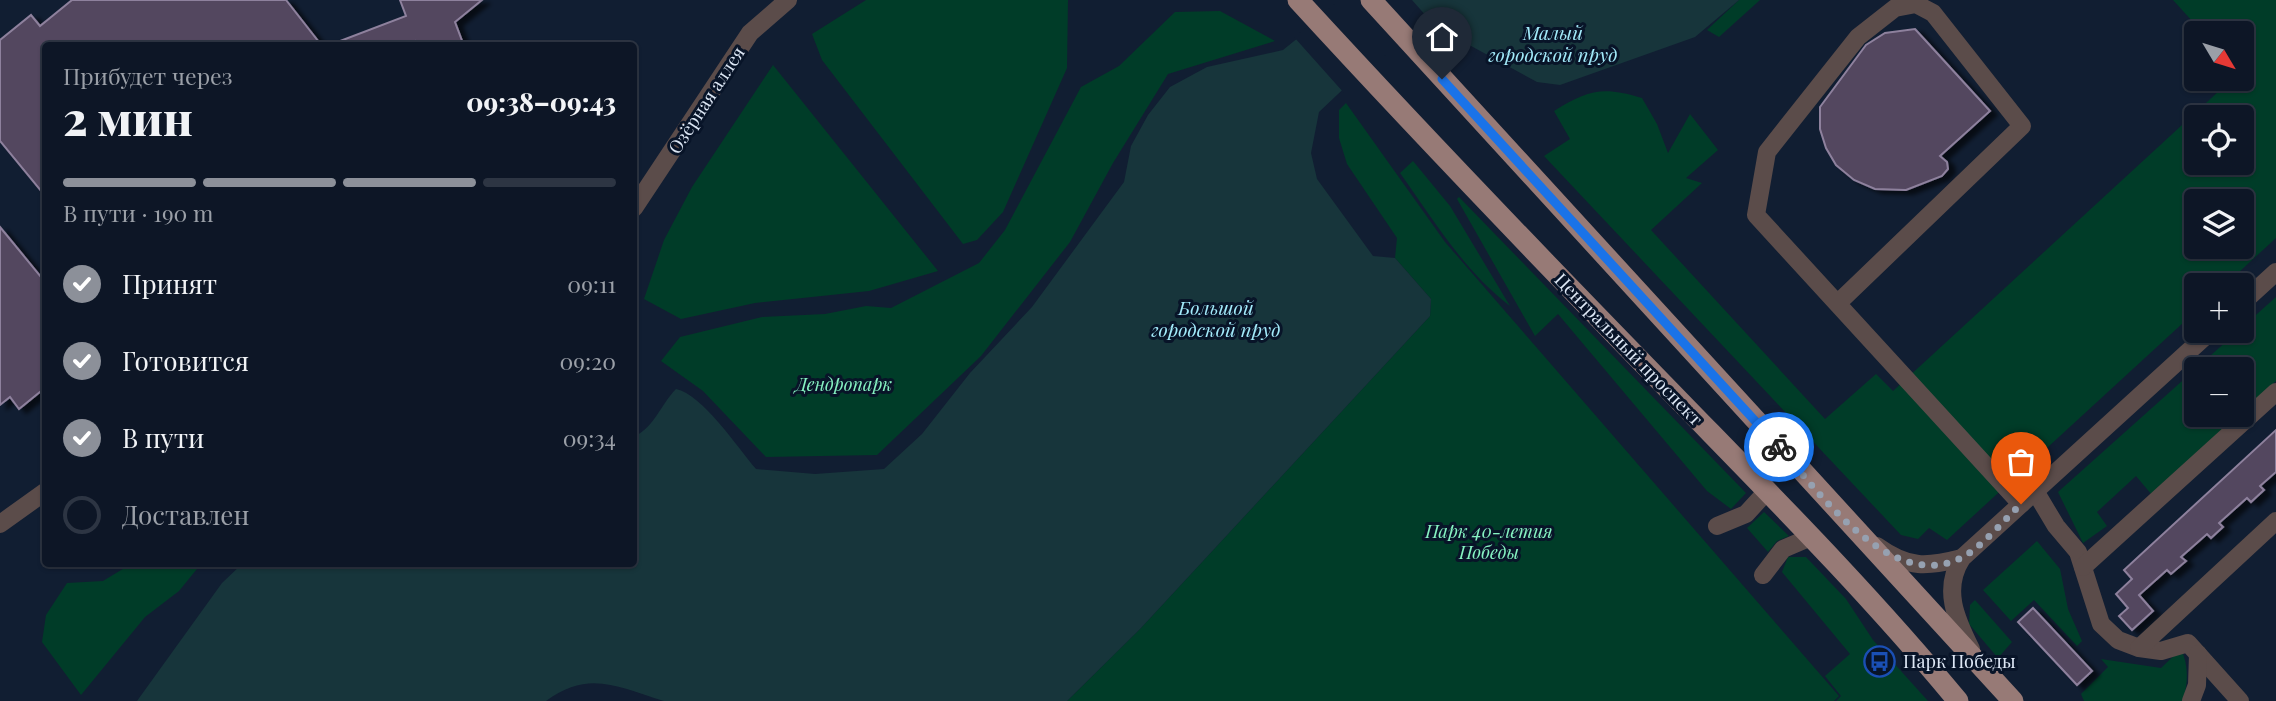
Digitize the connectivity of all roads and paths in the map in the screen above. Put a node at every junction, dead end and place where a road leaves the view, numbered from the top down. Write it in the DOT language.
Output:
graph roads {
  1 [pos="788,0"];
  2 [pos="1298,0"];
  3 [pos="1371,0"];
  4 [pos="637,203"];
  5 [pos="2276,272"];
  6 [pos="2254,292"];
  7 [pos="1838,303"];
  8 [pos="2198,343"];
  9 [pos="2276,392"];
  10 [pos="1767,491"];
  11 [pos="2035,491"];
  12 [pos="42,494"];
  13 [pos="2021,504"];
  14 [pos="2276,521"];
  15 [pos="0,524"];
  16 [pos="1717,526"];
  17 [pos="1857,533"];
  18 [pos="1811,537"];
  19 [pos="1962,558"];
  20 [pos="2082,567"];
  21 [pos="1763,575"];
  22 [pos="2139,648"];
  23 [pos="2198,654"];
  24 [pos="1978,661"];
  25 [pos="1958,701"];
  26 [pos="2013,701"];
  27 [pos="2191,701"];
  28 [pos="2240,701"];
  1 -- 4 [label="street, Озёрная аллея"];
  2 -- 10 [label="main road, Центральный проспект"];
  3 -- 17 [label="main road"];
  5 -- 6 [label="street"];
  7 -- 7 [label="street"];
  7 -- 13 [label="street"];
  8 -- 11 [label="street"];
  9 -- 20 [label="street"];
  10 -- 16 [label="street"];
  10 -- 18 [label="main road, Центральный проспект"];
  11 -- 13 [label="street"];
  11 -- 20 [label="street"];
  12 -- 15 [label="street"];
  13 -- 19 [label="street"];
  14 -- 22 [label="street"];
  17 -- 19 [label="street"];
  17 -- 24 [label="main road"];
  18 -- 21 [label="street"];
  18 -- 25 [label="main road, Центральный проспект"];
  19 -- 24 [label="street"];
  20 -- 22 [label="street"];
  22 -- 23 [label="street"];
  23 -- 27 [label="street"];
  23 -- 28 [label="street"];
  24 -- 26 [label="main road"];
}
